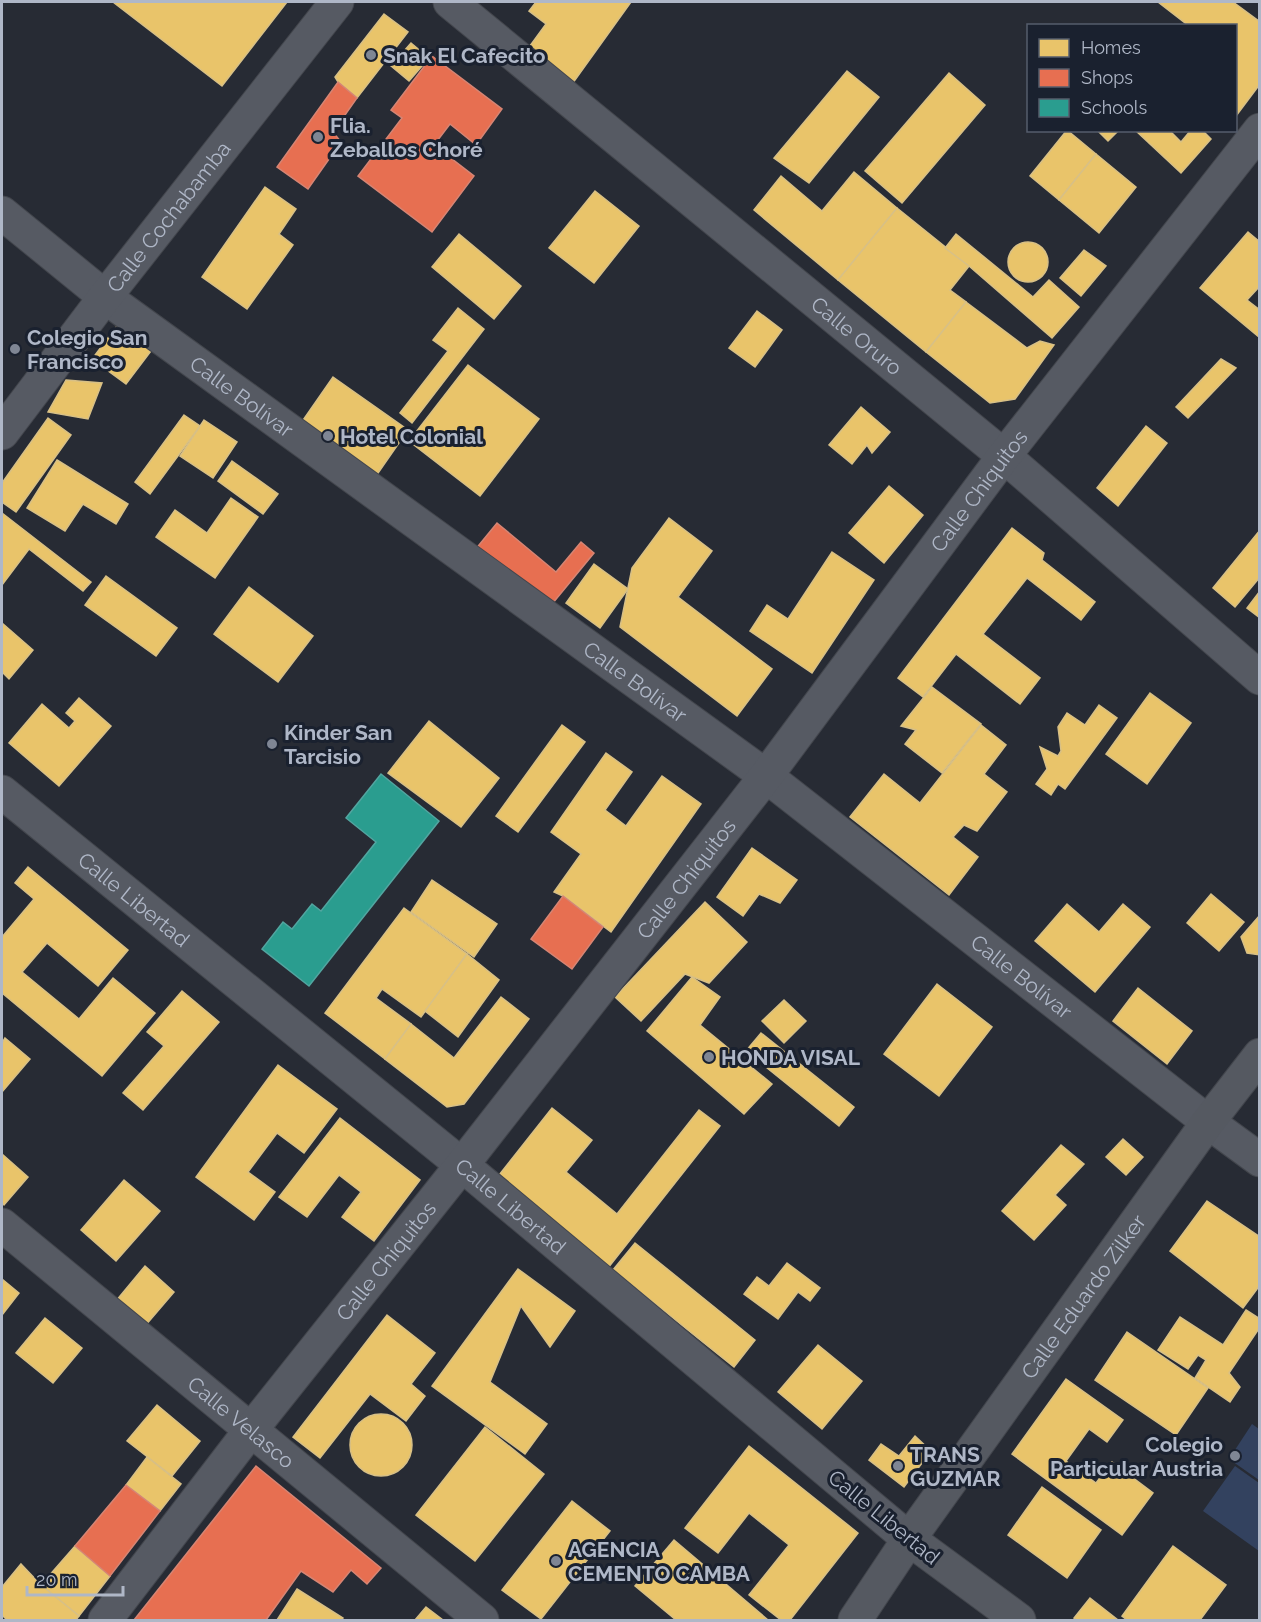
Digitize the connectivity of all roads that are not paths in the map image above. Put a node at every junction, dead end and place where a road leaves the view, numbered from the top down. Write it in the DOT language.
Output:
graph roads {
  1 [pos="338,2"];
  2 [pos="450,2"];
  3 [pos="1260,130"];
  4 [pos="2,213"];
  5 [pos="105,297"];
  6 [pos="2,434"];
  7 [pos="1004,456"];
  8 [pos="1260,678"];
  9 [pos="766,776"];
  10 [pos="2,792"];
  11 [pos="1260,1055"];
  12 [pos="1208,1122"];
  13 [pos="1260,1160"];
  14 [pos="462,1165"];
  15 [pos="2,1226"];
  16 [pos="250,1431"];
  17 [pos="909,1539"];
  18 [pos="105,1620"];
  19 [pos="482,1620"];
  20 [pos="831,1620"];
  21 [pos="855,1620"];
  22 [pos="1019,1620"];
  1 -- 5 [label="street, Calle Cochabamba"];
  2 -- 7 [label="street, Calle Oruro"];
  3 -- 7 [label="street, Calle Chiquitos"];
  4 -- 5 [label="street, Calle Bolívar"];
  5 -- 6 [label="street, Calle Cochabamba"];
  5 -- 9 [label="street, Calle Bolívar"];
  7 -- 8 [label="street, Calle Oruro"];
  7 -- 9 [label="street, Calle Chiquitos"];
  9 -- 12 [label="street, Calle Bolívar"];
  9 -- 14 [label="street, Calle Chiquitos"];
  10 -- 14 [label="street, Calle Libertad"];
  11 -- 12 [label="street, Calle Eduardo Zilker"];
  12 -- 13 [label="street, Calle Bolívar"];
  12 -- 17 [label="street, Calle Eduardo Zilker"];
  14 -- 16 [label="street, Calle Chiquitos"];
  14 -- 17 [label="street, Calle Libertad"];
  15 -- 16 [label="street, Calle Velasco"];
  16 -- 18 [label="street, Calle Chiquitos"];
  16 -- 19 [label="street, Calle Velasco"];
  17 -- 20 [label="street, Calle Eduardo Zilker"];
  17 -- 21 [label="street, Calle Eduardo Zilker"];
  17 -- 22 [label="street, Calle Libertad"];
}
